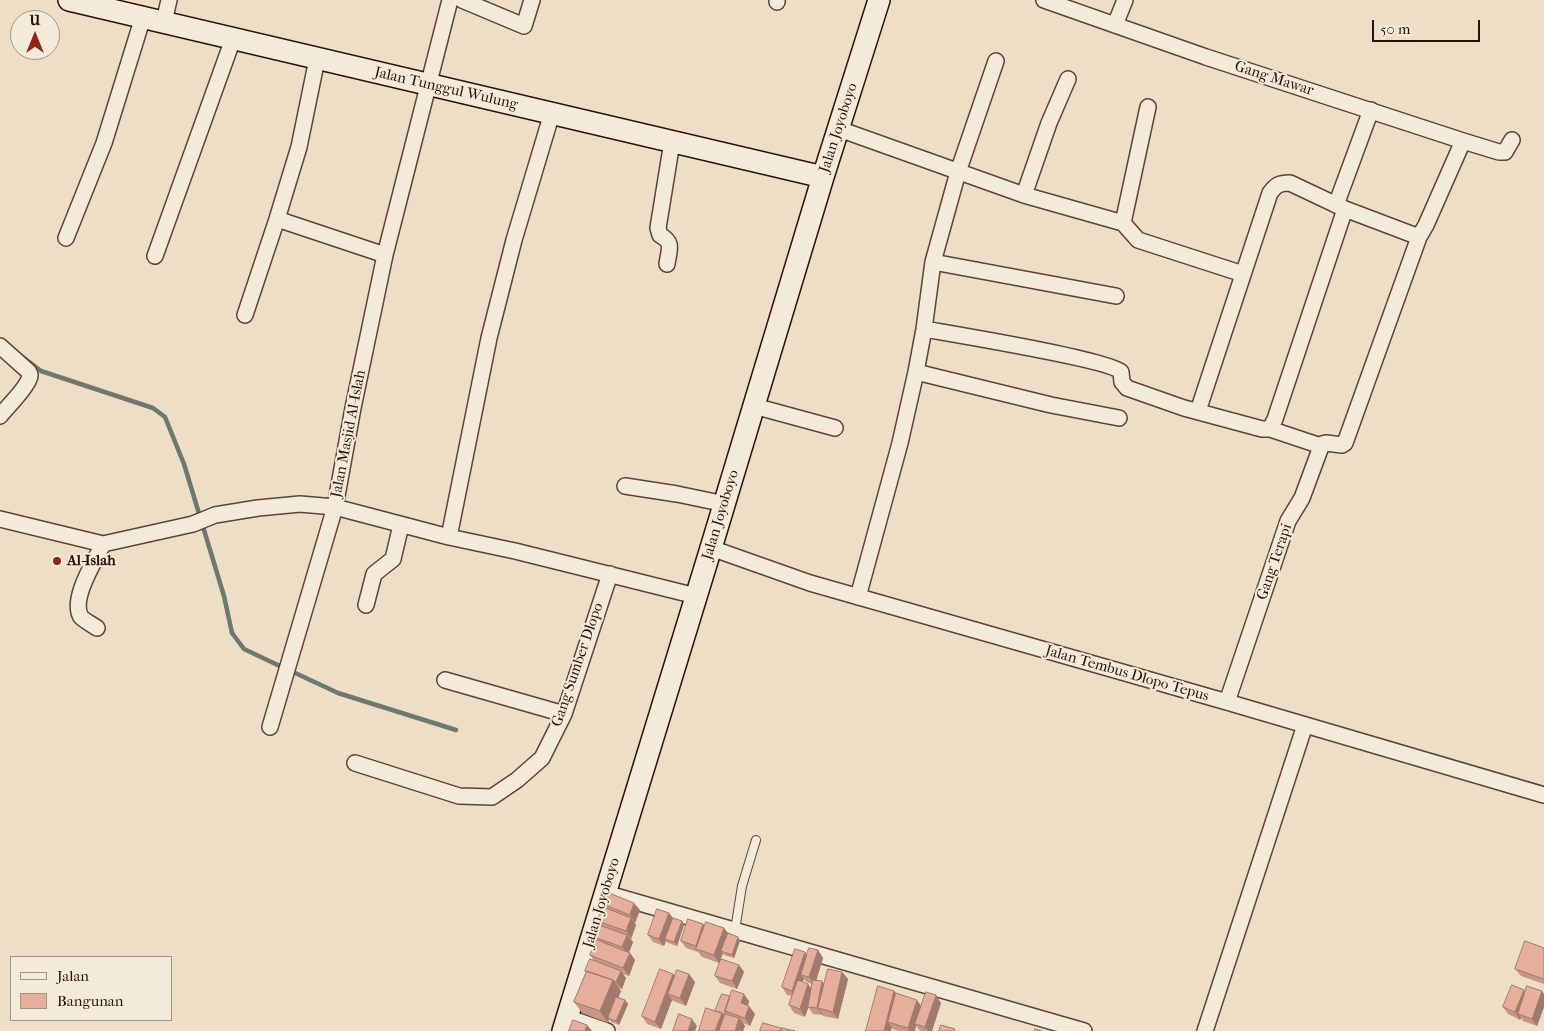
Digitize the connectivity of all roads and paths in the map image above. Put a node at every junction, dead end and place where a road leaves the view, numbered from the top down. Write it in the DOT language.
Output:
graph roads {
  1 [pos="69,0"];
  2 [pos="169,0"];
  3 [pos="450,0"];
  4 [pos="462,0"];
  5 [pos="532,0"];
  6 [pos="879,0"];
  7 [pos="1044,0"];
  8 [pos="1125,0"];
  9 [pos="143,17"];
  10 [pos="164,22"];
  11 [pos="1115,25"];
  12 [pos="233,39"];
  13 [pos="317,59"];
  14 [pos="996,61"];
  15 [pos="1068,79"];
  16 [pos="428,84"];
  17 [pos="1148,107"];
  18 [pos="1371,110"];
  19 [pos="552,113"];
  20 [pos="838,129"];
  21 [pos="1463,141"];
  22 [pos="672,142"];
  23 [pos="1509,146"];
  24 [pos="958,172"];
  25 [pos="823,177"];
  26 [pos="1024,195"];
  27 [pos="1340,207"];
  28 [pos="277,219"];
  29 [pos="1123,223"];
  30 [pos="1419,237"];
  31 [pos="66,238"];
  32 [pos="385,255"];
  33 [pos="155,256"];
  34 [pos="933,262"];
  35 [pos="667,264"];
  36 [pos="1243,274"];
  37 [pos="1116,296"];
  38 [pos="245,315"];
  39 [pos="924,329"];
  40 [pos="0,346"];
  41 [pos="916,372"];
  42 [pos="754,406"];
  43 [pos="1198,411"];
  44 [pos="0,416"];
  45 [pos="1119,418"];
  46 [pos="835,428"];
  47 [pos="1270,428"];
  48 [pos="1321,446"];
  49 [pos="625,486"];
  50 [pos="725,504"];
  51 [pos="335,507"];
  52 [pos="0,519"];
  53 [pos="401,525"];
  54 [pos="449,537"];
  55 [pos="103,544"];
  56 [pos="711,548"];
  57 [pos="610,574"];
  58 [pos="696,596"];
  59 [pos="858,597"];
  60 [pos="366,604"];
  61 [pos="97,628"];
  62 [pos="445,680"];
  63 [pos="1227,702"];
  64 [pos="564,714"];
  65 [pos="1305,725"];
  66 [pos="270,727"];
  67 [pos="355,763"];
  68 [pos="1544,795"];
  69 [pos="756,840"];
  70 [pos="606,893"];
  71 [pos="735,930"];
  72 [pos="565,1024"];
  73 [pos="607,1031"];
  74 [pos="1084,1031"];
  75 [pos="1205,1031"];
  1 -- 9 [label="main road, Jalan Tunggul Wulung"];
  2 -- 10 [label="street"];
  3 -- 16 [label="street, Jalan Masjid Al-Islah"];
  4 -- 5 [label="street"];
  6 -- 20 [label="main road, Jalan Joyoboyo"];
  7 -- 11 [label="street, Gang Mawar"];
  8 -- 11 [label="street"];
  9 -- 10 [label="main road, Jalan Tunggul Wulung"];
  9 -- 31 [label="street"];
  10 -- 12 [label="main road, Jalan Tunggul Wulung"];
  11 -- 18 [label="street, Gang Mawar"];
  12 -- 13 [label="main road, Jalan Tunggul Wulung"];
  12 -- 33 [label="street"];
  13 -- 16 [label="main road, Jalan Tunggul Wulung"];
  13 -- 28 [label="street"];
  14 -- 24 [label="street"];
  15 -- 26 [label="street"];
  16 -- 19 [label="main road, Jalan Tunggul Wulung"];
  16 -- 32 [label="street, Jalan Masjid Al-Islah"];
  17 -- 29 [label="street"];
  18 -- 21 [label="street, Gang Mawar"];
  18 -- 27 [label="street"];
  19 -- 22 [label="main road, Jalan Tunggul Wulung"];
  19 -- 54 [label="street"];
  20 -- 24 [label="street"];
  20 -- 25 [label="main road, Jalan Joyoboyo"];
  21 -- 23 [label="street, Gang Mawar"];
  21 -- 30 [label="street"];
  22 -- 25 [label="main road, Jalan Tunggul Wulung"];
  22 -- 35 [label="street"];
  24 -- 26 [label="street"];
  24 -- 34 [label="street"];
  25 -- 42 [label="main road, Jalan Joyoboyo"];
  26 -- 29 [label="street"];
  27 -- 30 [label="street"];
  27 -- 36 [label="street"];
  27 -- 47 [label="street"];
  28 -- 32 [label="street"];
  28 -- 38 [label="street"];
  29 -- 36 [label="street"];
  30 -- 48 [label="street"];
  32 -- 51 [label="street, Jalan Masjid Al-Islah"];
  34 -- 37 [label="street"];
  34 -- 39 [label="street"];
  36 -- 43 [label="street"];
  39 -- 41 [label="street"];
  39 -- 43 [label="street"];
  40 -- 44 [label="street"];
  41 -- 45 [label="street"];
  41 -- 59 [label="street"];
  42 -- 46 [label="street"];
  42 -- 50 [label="main road, Jalan Joyoboyo"];
  43 -- 47 [label="street"];
  47 -- 48 [label="street"];
  48 -- 63 [label="street, Gang Terapi"];
  49 -- 50 [label="street"];
  50 -- 56 [label="main road, Jalan Joyoboyo"];
  51 -- 53 [label="street, Jalan Masjid Al-Islah"];
  51 -- 55 [label="street"];
  51 -- 66 [label="street"];
  52 -- 55 [label="street"];
  53 -- 54 [label="street, Jalan Masjid Al-Islah"];
  53 -- 60 [label="street"];
  54 -- 57 [label="street, Jalan Masjid Al-Islah"];
  55 -- 61 [label="street"];
  56 -- 58 [label="main road, Jalan Joyoboyo"];
  56 -- 59 [label="street, Jalan Tembus Dlopo Tepus"];
  57 -- 58 [label="street, Jalan Masjid Al-Islah"];
  57 -- 64 [label="street, Gang Sumber Dlopo"];
  58 -- 70 [label="main road, Jalan Joyoboyo"];
  59 -- 63 [label="street, Jalan Tembus Dlopo Tepus"];
  62 -- 64 [label="street"];
  63 -- 65 [label="street, Jalan Tembus Dlopo Tepus"];
  64 -- 67 [label="street, Gang Sumber Dlopo"];
  65 -- 68 [label="street, Jalan Tembus Dlopo Tepus"];
  65 -- 75 [label="street"];
  69 -- 71 [label="lane"];
  70 -- 71 [label="street"];
  70 -- 72 [label="main road, Jalan Joyoboyo"];
  71 -- 74 [label="street"];
  72 -- 73 [label="street"];
}
